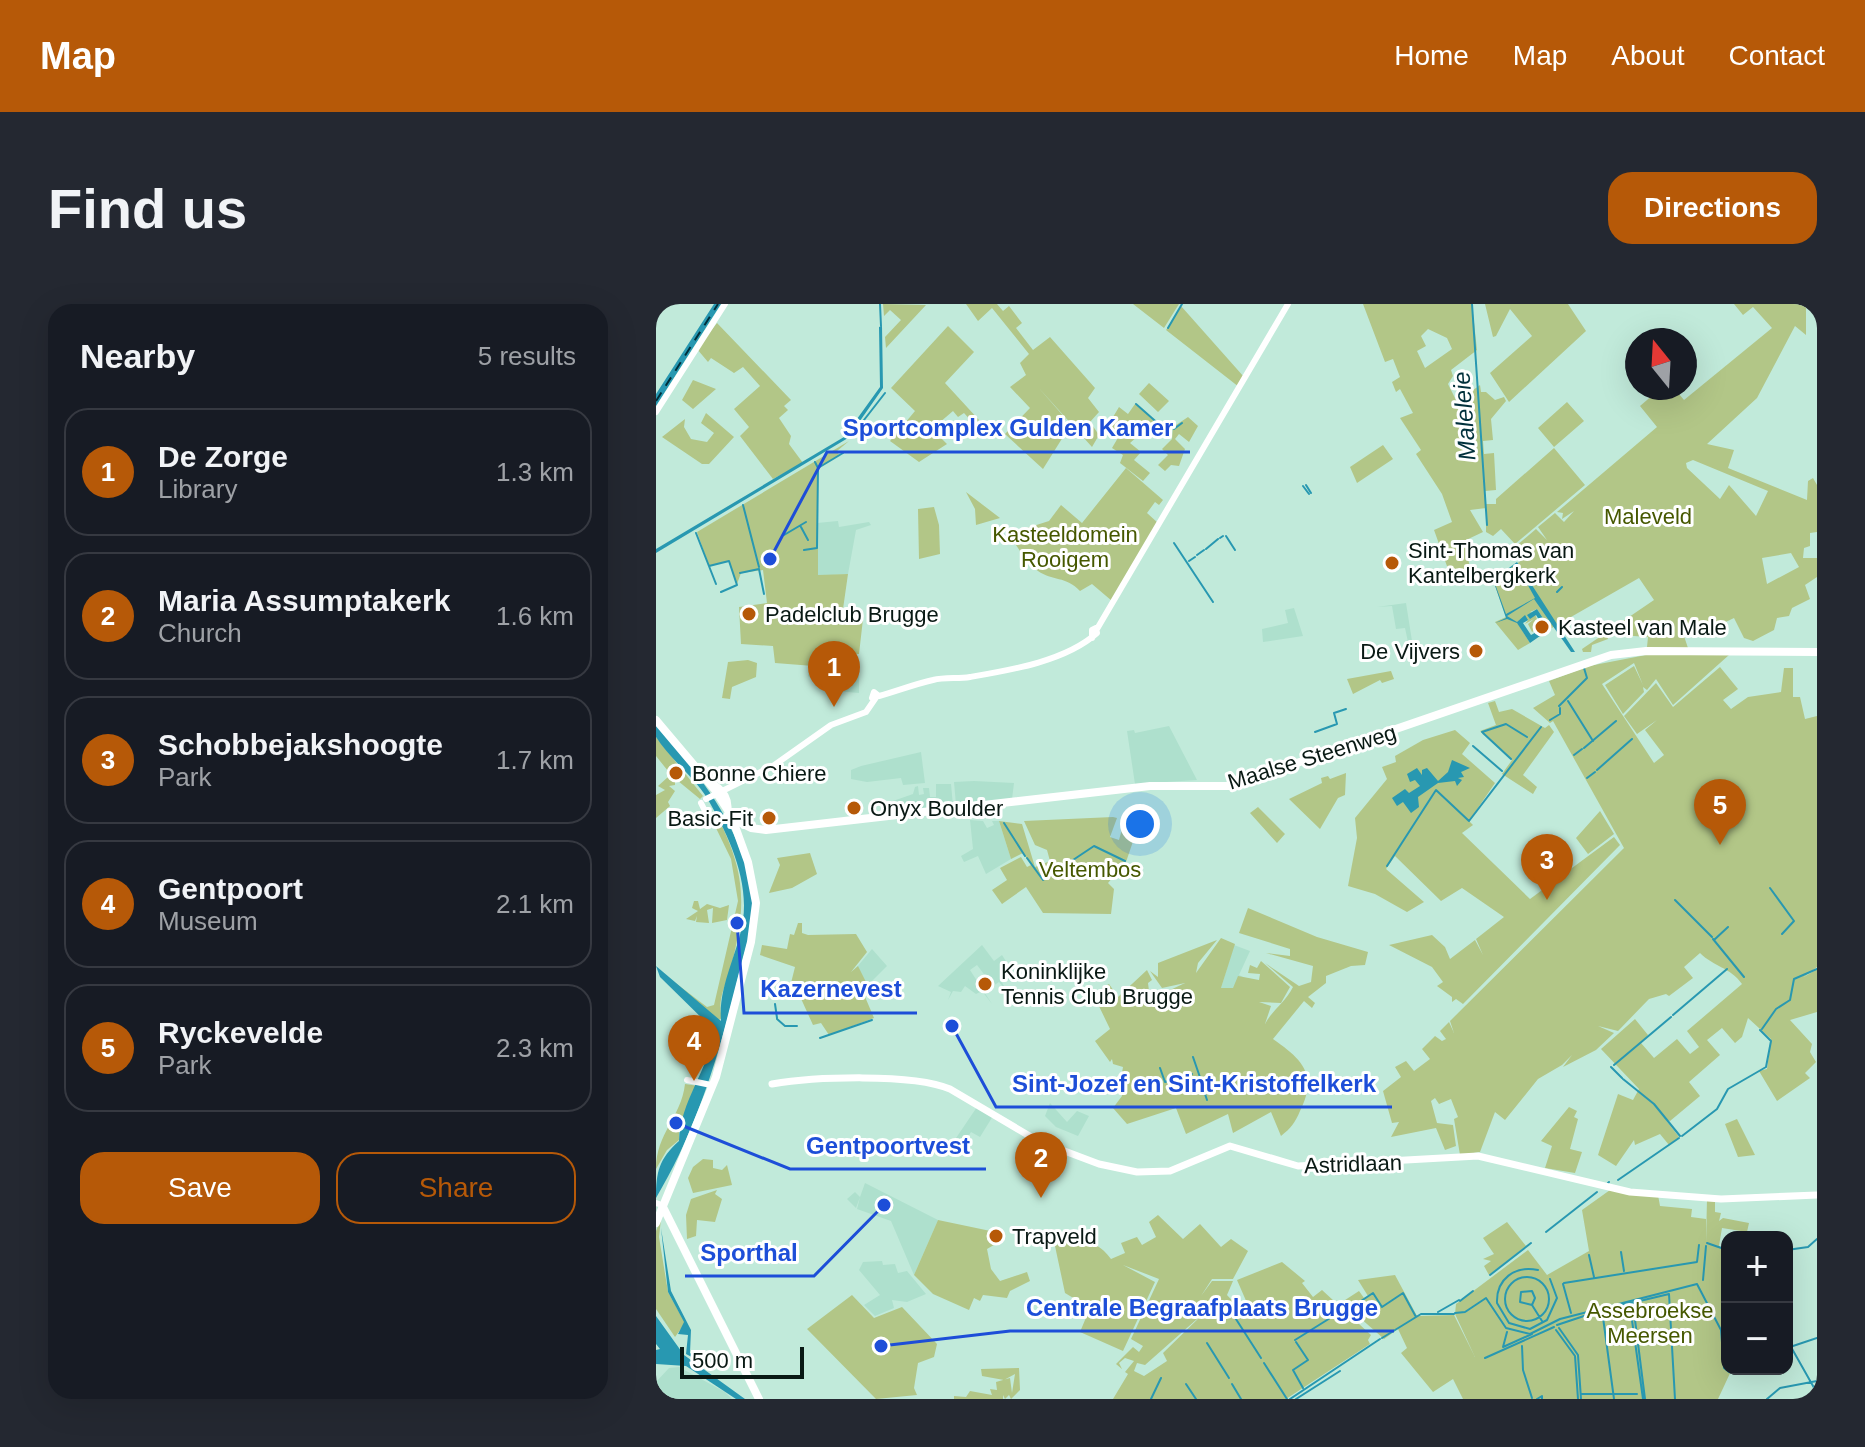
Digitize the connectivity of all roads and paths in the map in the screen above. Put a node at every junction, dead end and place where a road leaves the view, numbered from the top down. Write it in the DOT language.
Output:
graph roads {
  1 [pos="725,304"];
  2 [pos="1288,304"];
  3 [pos="656,412"];
  4 [pos="1817,653"];
  5 [pos="656,721"];
  6 [pos="712,796"];
  7 [pos="730,819"];
  8 [pos="687,1080"];
  9 [pos="772,1084"];
  10 [pos="711,1085"];
  11 [pos="1817,1195"];
  12 [pos="660,1213"];
  13 [pos="702,1283"];
  14 [pos="711,1299"];
  15 [pos="761,1399"];
  1 -- 3 [label="street"];
  2 -- 6 [label="street"];
  4 -- 7 [label="main road, Maalse Steenweg"];
  5 -- 6 [label="main road"];
  5 -- 6 [label="main road"];
  6 -- 7 [label="main road"];
  6 -- 7 [label="street"];
  6 -- 7 [label="street"];
  7 -- 10 [label="main road"];
  8 -- 10 [label="street"];
  9 -- 11 [label="main road, Astridlaan"];
  10 -- 12 [label="main road"];
  12 -- 13 [label="main road"];
  12 -- 13 [label="main road"];
  13 -- 14 [label="main road"];
  14 -- 15 [label="main road"];
  14 -- 15 [label="main road"];
}
